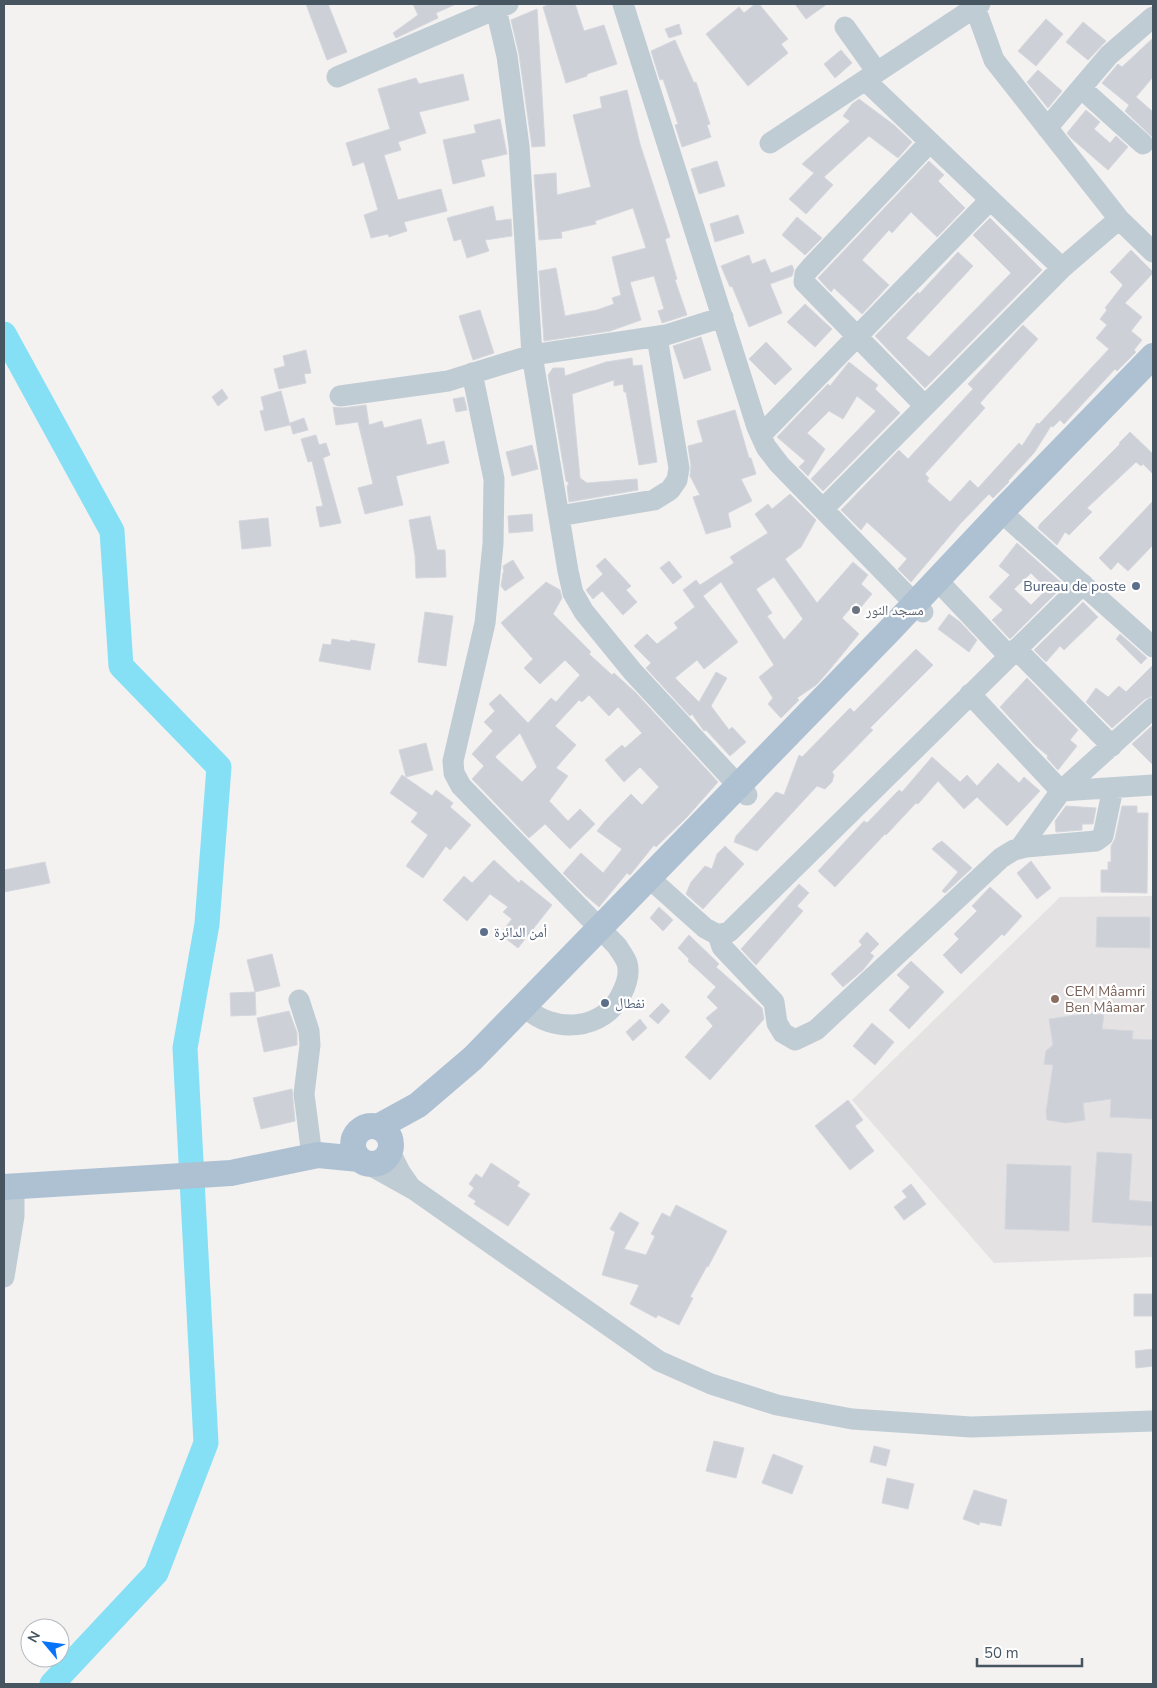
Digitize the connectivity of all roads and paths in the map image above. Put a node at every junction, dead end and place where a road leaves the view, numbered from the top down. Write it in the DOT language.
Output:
graph roads {
  1 [pos="623,4"];
  2 [pos="978,5"];
  3 [pos="502,6"];
  4 [pos="1153,17"];
  5 [pos="845,27"];
  6 [pos="871,76"];
  7 [pos="337,77"];
  8 [pos="1081,88"];
  9 [pos="1047,128"];
  10 [pos="930,142"];
  11 [pos="770,143"];
  12 [pos="1143,144"];
  13 [pos="990,200"];
  14 [pos="1119,220"];
  15 [pos="1153,252"];
  16 [pos="1062,268"];
  17 [pos="722,317"];
  18 [pos="657,337"];
  19 [pos="857,337"];
  20 [pos="532,355"];
  21 [pos="1153,356"];
  22 [pos="472,374"];
  23 [pos="1153,375"];
  24 [pos="340,396"];
  25 [pos="925,406"];
  26 [pos="761,435"];
  27 [pos="822,508"];
  28 [pos="559,516"];
  29 [pos="1006,516"];
  30 [pos="1083,584"];
  31 [pos="941,585"];
  32 [pos="919,608"];
  33 [pos="1153,647"];
  34 [pos="1013,653"];
  35 [pos="970,694"];
  36 [pos="1153,708"];
  37 [pos="1112,746"];
  38 [pos="1153,785"];
  39 [pos="1113,788"];
  40 [pos="742,790"];
  41 [pos="1061,791"];
  42 [pos="1020,848"];
  43 [pos="653,882"];
  44 [pos="603,933"];
  45 [pos="718,935"];
  46 [pos="299,1000"];
  47 [pos="527,1009"];
  48 [pos="374,1147"];
  49 [pos="315,1155"];
  50 [pos="9,1186"];
  51 [pos="7,1231"];
  52 [pos="4,1267"];
  53 [pos="1153,1421"];
  1 -- 17 [label="street"];
  2 -- 6 [label="street"];
  2 -- 9 [label="street"];
  3 -- 7 [label="street"];
  3 -- 20 [label="street"];
  4 -- 8 [label="street"];
  5 -- 6 [label="street"];
  6 -- 10 [label="street"];
  6 -- 11 [label="street"];
  8 -- 9 [label="street"];
  8 -- 12 [label="street"];
  9 -- 14 [label="street"];
  10 -- 13 [label="street"];
  10 -- 19 [label="street"];
  13 -- 16 [label="street"];
  13 -- 19 [label="street"];
  14 -- 15 [label="street"];
  14 -- 16 [label="street"];
  16 -- 25 [label="street"];
  17 -- 18 [label="street"];
  17 -- 26 [label="street"];
  18 -- 20 [label="street"];
  18 -- 28 [label="street"];
  19 -- 25 [label="street"];
  19 -- 26 [label="street"];
  20 -- 22 [label="street"];
  20 -- 28 [label="street"];
  21 -- 29 [label="main road"];
  22 -- 24 [label="street"];
  22 -- 44 [label="street"];
  23 -- 29 [label="main road"];
  25 -- 27 [label="street"];
  26 -- 27 [label="street"];
  27 -- 32 [label="street"];
  28 -- 40 [label="street"];
  29 -- 30 [label="street"];
  29 -- 31 [label="main road"];
  30 -- 33 [label="street"];
  30 -- 34 [label="street"];
  31 -- 32 [label="main road"];
  31 -- 34 [label="street"];
  32 -- 40 [label="main road"];
  34 -- 35 [label="street"];
  34 -- 37 [label="street"];
  35 -- 41 [label="street"];
  35 -- 45 [label="street"];
  36 -- 37 [label="street"];
  37 -- 41 [label="street"];
  38 -- 39 [label="street"];
  39 -- 41 [label="street"];
  39 -- 42 [label="street"];
  40 -- 43 [label="main road"];
  41 -- 42 [label="street"];
  42 -- 45 [label="street"];
  43 -- 44 [label="main road"];
  43 -- 45 [label="street"];
  44 -- 47 [label="main road"];
  44 -- 47 [label="street"];
  46 -- 49 [label="street"];
  47 -- 48 [label="main road"];
  48 -- 49 [label="main road"];
  48 -- 53 [label="street"];
  49 -- 50 [label="main road"];
  50 -- 51 [label="street"];
  51 -- 52 [label="street"];
}
